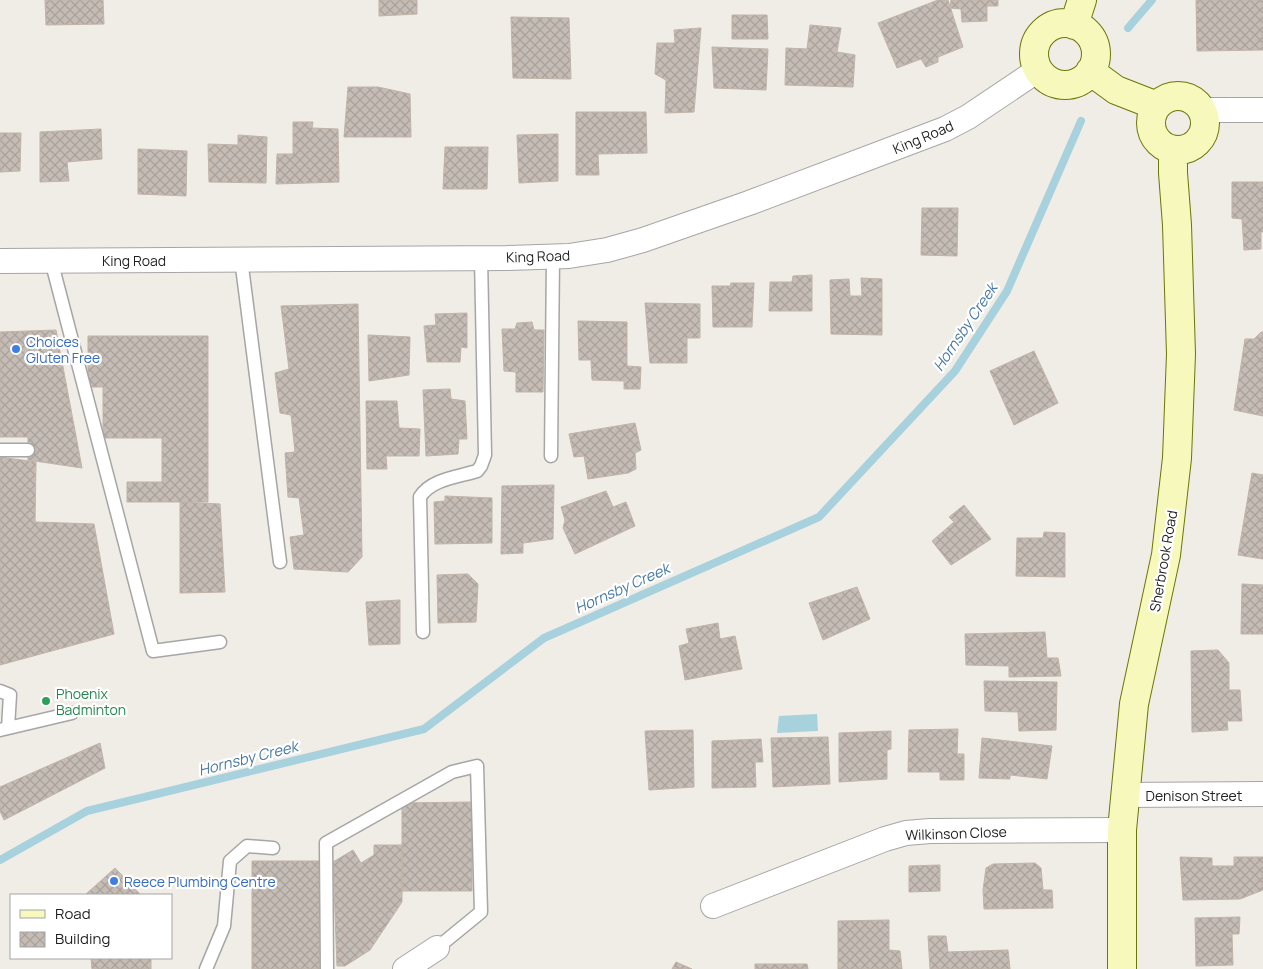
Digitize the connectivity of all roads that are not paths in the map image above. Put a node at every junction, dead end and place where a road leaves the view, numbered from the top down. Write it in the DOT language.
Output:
graph roads {
  1 [pos="1078,12"];
  2 [pos="1038,70"];
  3 [pos="1090,71"];
  4 [pos="1157,106"];
  5 [pos="1201,110"];
  6 [pos="1263,110"];
  7 [pos="1173,150"];
  8 [pos="552,256"];
  9 [pos="481,258"];
  10 [pos="241,259"];
  11 [pos="51,260"];
  12 [pos="0,261"];
  13 [pos="0,450"];
  14 [pos="28,450"];
  15 [pos="551,456"];
  16 [pos="280,562"];
  17 [pos="424,632"];
  18 [pos="220,642"];
  19 [pos="0,691"];
  20 [pos="72,713"];
  21 [pos="4,729"];
  22 [pos="1263,794"];
  23 [pos="1126,795"];
  24 [pos="1122,830"];
  25 [pos="274,848"];
  26 [pos="714,906"];
  27 [pos="437,948"];
  28 [pos="206,969"];
  29 [pos="327,969"];
  30 [pos="405,969"];
  31 [pos="1122,969"];
  1 -- 2 [label="main road"];
  1 -- 3 [label="main road"];
  2 -- 3 [label="main road"];
  2 -- 8 [label="street, King Road"];
  3 -- 4 [label="main road"];
  4 -- 5 [label="main road"];
  4 -- 7 [label="main road"];
  5 -- 6 [label="street"];
  5 -- 7 [label="main road"];
  7 -- 23 [label="main road, Sherbrook Road"];
  8 -- 9 [label="street, King Road"];
  8 -- 15 [label="lane"];
  9 -- 10 [label="street, King Road"];
  9 -- 17 [label="lane"];
  10 -- 11 [label="street, King Road"];
  10 -- 16 [label="lane"];
  11 -- 12 [label="street, King Road"];
  11 -- 18 [label="lane"];
  13 -- 14 [label="lane"];
  19 -- 21 [label="lane"];
  20 -- 21 [label="lane"];
  22 -- 23 [label="street, Denison Street"];
  23 -- 24 [label="main road, Sherbrook Road"];
  24 -- 26 [label="street, Wilkinson Close"];
  24 -- 31 [label="main road, Sherbrook Road"];
  25 -- 28 [label="lane"];
  27 -- 29 [label="lane"];
  27 -- 30 [label="street"];
}
